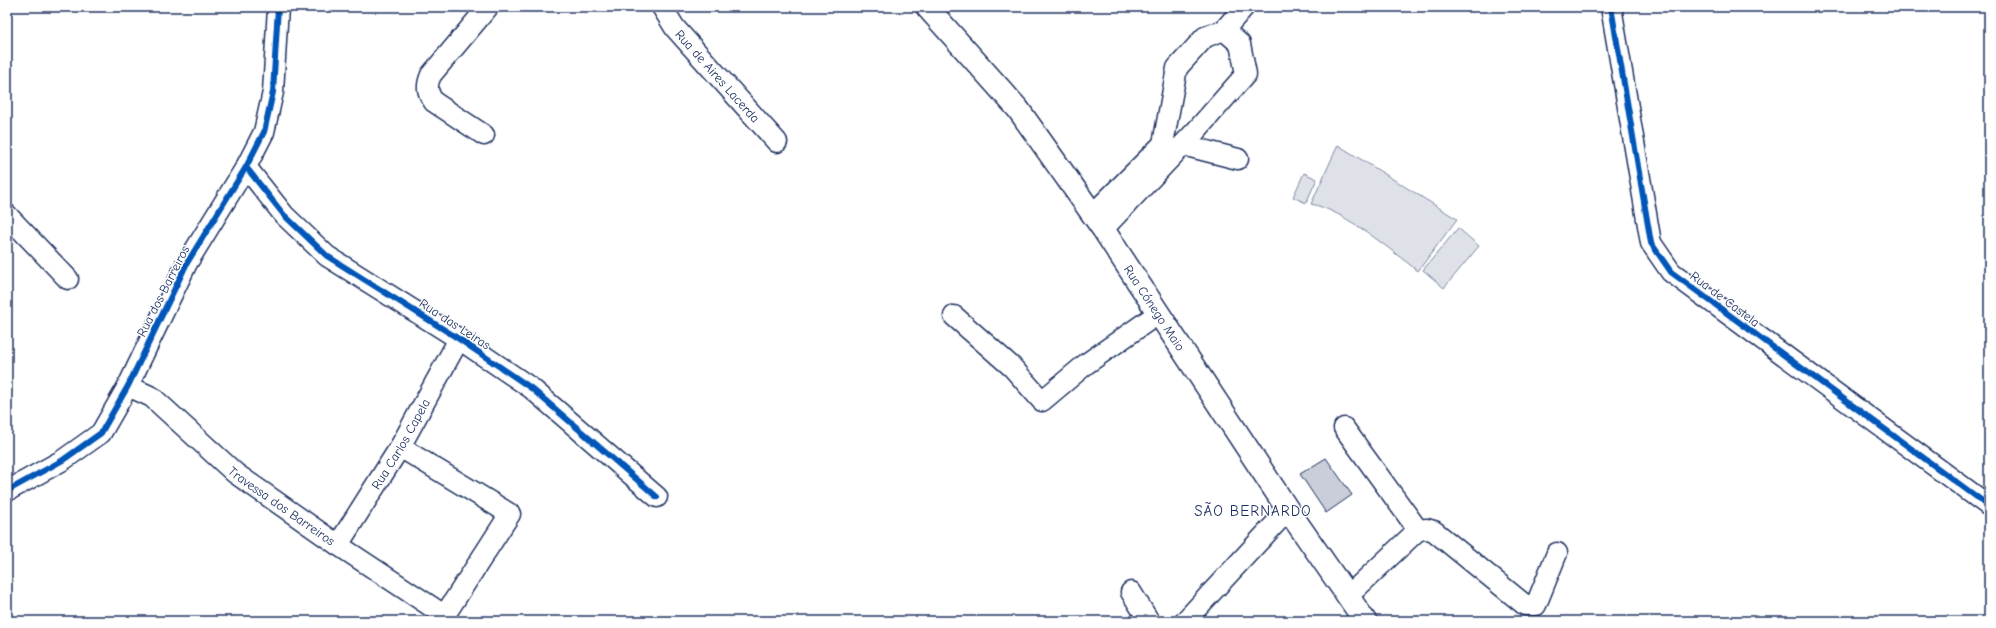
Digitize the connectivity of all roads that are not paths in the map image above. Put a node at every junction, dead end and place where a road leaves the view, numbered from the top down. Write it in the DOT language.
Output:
graph roads {
  1 [pos="278,7"];
  2 [pos="488,7"];
  3 [pos="662,7"];
  4 [pos="927,7"];
  5 [pos="1244,7"];
  6 [pos="1611,7"];
  7 [pos="1224,30"];
  8 [pos="484,135"];
  9 [pos="1189,138"];
  10 [pos="777,142"];
  11 [pos="1238,153"];
  12 [pos="246,167"];
  13 [pos="7,215"];
  14 [pos="1098,221"];
  15 [pos="68,278"];
  16 [pos="1159,313"];
  17 [pos="954,316"];
  18 [pos="459,339"];
  19 [pos="128,386"];
  20 [pos="1344,428"];
  21 [pos="400,447"];
  22 [pos="7,491"];
  23 [pos="657,497"];
  24 [pos="1989,506"];
  25 [pos="1288,510"];
  26 [pos="1418,530"];
  27 [pos="338,546"];
  28 [pos="1557,553"];
  29 [pos="1131,592"];
  30 [pos="1348,596"];
  31 [pos="443,618"];
  32 [pos="1149,621"];
  33 [pos="1185,621"];
  34 [pos="1365,621"];
  1 -- 12 [label="street, Rua dos Barreiros"];
  2 -- 8 [label="street"];
  3 -- 10 [label="street, Rua de Aires Lacerda"];
  4 -- 14 [label="main road, Rua Cónego Maio"];
  5 -- 7 [label="street"];
  6 -- 24 [label="street, Rua de Castela"];
  7 -- 9 [label="street"];
  7 -- 14 [label="street"];
  9 -- 11 [label="street"];
  9 -- 14 [label="street"];
  12 -- 18 [label="street, Rua das Leiras"];
  12 -- 19 [label="street, Rua dos Barreiros"];
  13 -- 15 [label="street"];
  14 -- 16 [label="main road, Rua Cónego Maio"];
  16 -- 17 [label="street"];
  16 -- 25 [label="main road, Rua Cónego Maio"];
  18 -- 21 [label="street, Rua Carlos Capela"];
  18 -- 23 [label="street, Rua das Leiras"];
  19 -- 22 [label="street, Rua dos Barreiros"];
  19 -- 27 [label="street, Travessa dos Barreiros"];
  20 -- 26 [label="street"];
  21 -- 27 [label="street, Rua Carlos Capela"];
  21 -- 31 [label="street"];
  25 -- 30 [label="main road, Rua Cónego Maio"];
  25 -- 33 [label="street"];
  26 -- 28 [label="street"];
  26 -- 30 [label="street"];
  27 -- 31 [label="street, Travessa dos Barreiros"];
  29 -- 32 [label="street"];
  30 -- 34 [label="main road, Rua Cónego Maio"];
}
